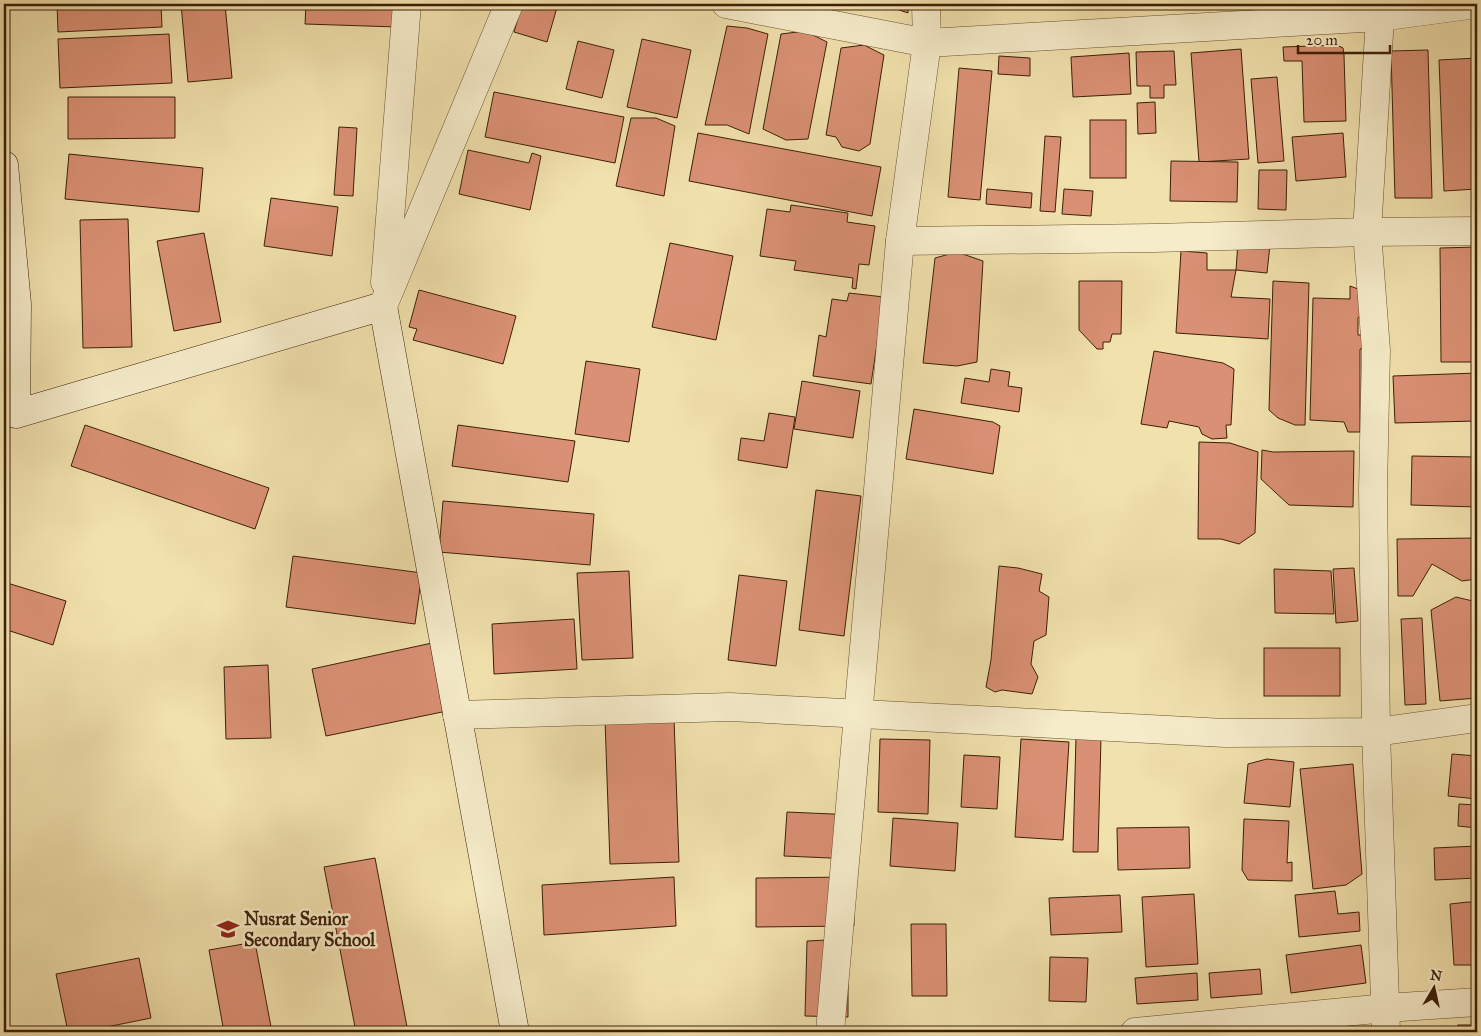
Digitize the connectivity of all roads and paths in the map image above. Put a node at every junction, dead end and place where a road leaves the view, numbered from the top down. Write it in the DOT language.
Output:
graph roads {
  1 [pos="407,4"];
  2 [pos="509,4"];
  3 [pos="726,4"];
  4 [pos="926,4"];
  5 [pos="1477,4"];
  6 [pos="1380,11"];
  7 [pos="927,43"];
  8 [pos="4,165"];
  9 [pos="1477,231"];
  10 [pos="1367,232"];
  11 [pos="900,240"];
  12 [pos="383,306"];
  13 [pos="10,420"];
  14 [pos="859,713"];
  15 [pos="457,715"];
  16 [pos="1477,718"];
  17 [pos="1376,732"];
  18 [pos="1477,1002"];
  19 [pos="1386,1020"];
  20 [pos="514,1032"];
  21 [pos="830,1032"];
  22 [pos="1135,1032"];
  1 -- 12 [label="street"];
  2 -- 12 [label="street"];
  3 -- 7 [label="street"];
  4 -- 7 [label="street"];
  5 -- 6 [label="street"];
  6 -- 7 [label="street"];
  6 -- 10 [label="street"];
  7 -- 11 [label="street"];
  8 -- 13 [label="street"];
  9 -- 10 [label="street"];
  10 -- 11 [label="street"];
  10 -- 17 [label="street"];
  11 -- 14 [label="street"];
  12 -- 13 [label="street"];
  12 -- 15 [label="street"];
  14 -- 15 [label="street"];
  14 -- 17 [label="street"];
  14 -- 21 [label="street"];
  15 -- 20 [label="street"];
  16 -- 17 [label="street"];
  17 -- 19 [label="street"];
  18 -- 19 [label="street"];
  19 -- 22 [label="street"];
}
